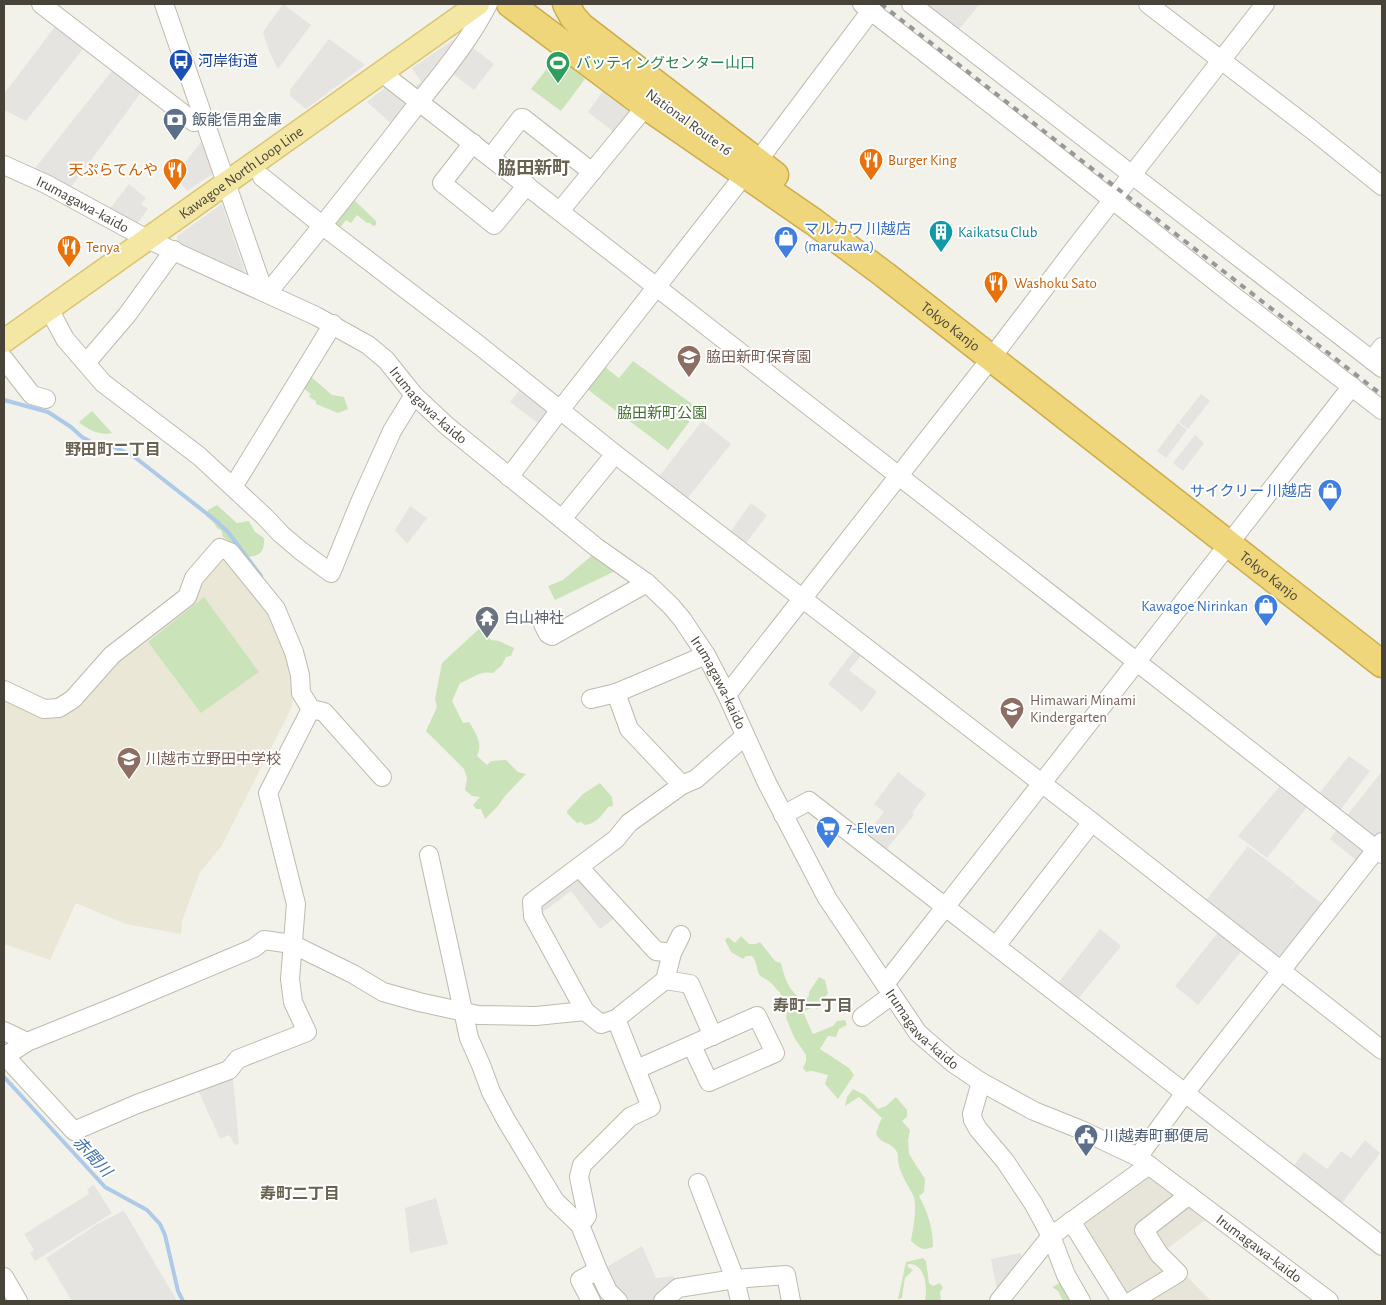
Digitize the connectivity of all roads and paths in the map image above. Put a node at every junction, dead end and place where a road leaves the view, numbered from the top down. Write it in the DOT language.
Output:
graph roads {
  1 [pos="42,4"];
  2 [pos="164,4"];
  3 [pos="478,4"];
  4 [pos="488,4"];
  5 [pos="510,4"];
  6 [pos="532,4"];
  7 [pos="566,4"];
  8 [pos="579,4"];
  9 [pos="911,4"];
  10 [pos="1148,4"];
  11 [pos="1264,4"];
  12 [pos="869,6"];
  13 [pos="599,40"];
  14 [pos="1221,59"];
  15 [pos="382,73"];
  16 [pos="420,102"];
  17 [pos="646,106"];
  18 [pos="205,118"];
  19 [pos="472,143"];
  20 [pos="491,157"];
  21 [pos="4,165"];
  22 [pos="751,168"];
  23 [pos="592,172"];
  24 [pos="1132,176"];
  25 [pos="262,177"];
  26 [pos="226,182"];
  27 [pos="527,185"];
  28 [pos="1382,186"];
  29 [pos="803,198"];
  30 [pos="1112,200"];
  31 [pos="560,211"];
  32 [pos="323,226"];
  33 [pos="147,238"];
  34 [pos="174,250"];
  35 [pos="657,288"];
  36 [pos="264,292"];
  37 [pos="49,309"];
  38 [pos="333,324"];
  39 [pos="4,341"];
  40 [pos="995,353"];
  41 [pos="4,358"];
  42 [pos="1379,358"];
  43 [pos="86,363"];
  44 [pos="1352,386"];
  45 [pos="414,395"];
  46 [pos="46,400"];
  47 [pos="560,410"];
  48 [pos="1382,410"];
  49 [pos="615,454"];
  50 [pos="898,475"];
  51 [pos="509,477"];
  52 [pos="232,487"];
  53 [pos="562,519"];
  54 [pos="1232,538"];
  55 [pos="647,583"];
  56 [pos="802,597"];
  57 [pos="543,624"];
  58 [pos="1382,646"];
  59 [pos="706,655"];
  60 [pos="1137,662"];
  61 [pos="1382,664"];
  62 [pos="4,690"];
  63 [pos="616,693"];
  64 [pos="726,694"];
  65 [pos="591,699"];
  66 [pos="311,709"];
  67 [pos="745,736"];
  68 [pos="382,777"];
  69 [pos="682,784"];
  70 [pos="1041,784"];
  71 [pos="783,815"];
  72 [pos="1092,822"];
  73 [pos="1380,849"];
  74 [pos="429,855"];
  75 [pos="580,867"];
  76 [pos="946,906"];
  77 [pos="681,935"];
  78 [pos="292,944"];
  79 [pos="996,946"];
  80 [pos="672,953"];
  81 [pos="1281,971"];
  82 [pos="665,980"];
  83 [pos="888,989"];
  84 [pos="462,1010"];
  85 [pos="585,1012"];
  86 [pos="862,1017"];
  87 [pos="616,1019"];
  88 [pos="4,1031"];
  89 [pos="713,1036"];
  90 [pos="27,1042"];
  91 [pos="692,1046"];
  92 [pos="1382,1050"];
  93 [pos="4,1056"];
  94 [pos="637,1069"];
  95 [pos="981,1082"];
  96 [pos="1185,1093"];
  97 [pos="1143,1161"];
  98 [pos="698,1183"];
  99 [pos="1189,1195"];
  100 [pos="1071,1221"];
  101 [pos="580,1225"];
  102 [pos="1051,1236"];
  103 [pos="1382,1246"];
  104 [pos="598,1270"];
  105 [pos="4,1277"];
  106 [pos="735,1278"];
  107 [pos="18,1301"];
  108 [pos="591,1301"];
  109 [pos="618,1301"];
  110 [pos="663,1301"];
  111 [pos="740,1301"];
  112 [pos="791,1301"];
  113 [pos="999,1301"];
  114 [pos="1081,1301"];
  115 [pos="1121,1301"];
  116 [pos="1132,1301"];
  117 [pos="1329,1301"];
  1 -- 18 [label="street"];
  2 -- 18 [label="street"];
  3 -- 15 [label="main road, Kawagoe North Loop Line"];
  4 -- 16 [label="street"];
  5 -- 17 [label="highway, Tokyo Kanjo"];
  6 -- 29 [label="highway, National Route 16"];
  7 -- 13 [label="highway, Tokyo Kanjo"];
  8 -- 13 [label="street"];
  9 -- 24 [label="street"];
  10 -- 14 [label="street"];
  11 -- 14 [label="street"];
  12 -- 22 [label="street"];
  12 -- 30 [label="street"];
  13 -- 22 [label="highway, Tokyo Kanjo"];
  14 -- 24 [label="street"];
  14 -- 28 [label="street"];
  15 -- 16 [label="street"];
  15 -- 26 [label="main road, Kawagoe North Loop Line"];
  16 -- 19 [label="street"];
  16 -- 32 [label="street"];
  17 -- 22 [label="highway, Tokyo Kanjo"];
  17 -- 23 [label="street"];
  18 -- 26 [label="street"];
  19 -- 20 [label="street"];
  19 -- 27 [label="street"];
  20 -- 23 [label="street"];
  20 -- 27 [label="street"];
  21 -- 33 [label="street, Irumagawa-kaido"];
  22 -- 29 [label="highway, Tokyo Kanjo"];
  22 -- 35 [label="street"];
  22 -- 40 [label="highway, Tokyo Kanjo"];
  23 -- 31 [label="street"];
  24 -- 30 [label="street"];
  24 -- 42 [label="street"];
  25 -- 32 [label="street"];
  26 -- 33 [label="main road, Kawagoe North Loop Line"];
  26 -- 36 [label="street"];
  27 -- 31 [label="street"];
  29 -- 40 [label="highway, Tokyo Kanjo"];
  30 -- 40 [label="street"];
  30 -- 44 [label="street"];
  31 -- 35 [label="street"];
  32 -- 36 [label="street"];
  32 -- 47 [label="street"];
  33 -- 34 [label="street, Irumagawa-kaido"];
  33 -- 37 [label="main road, Kawagoe North Loop Line"];
  34 -- 36 [label="street, Irumagawa-kaido"];
  34 -- 43 [label="street"];
  35 -- 47 [label="street"];
  35 -- 50 [label="street"];
  36 -- 38 [label="street, Irumagawa-kaido"];
  37 -- 39 [label="main road, Kawagoe North Loop Line"];
  37 -- 43 [label="street"];
  38 -- 45 [label="street, Irumagawa-kaido"];
  38 -- 52 [label="street"];
  40 -- 50 [label="street"];
  40 -- 54 [label="highway, Tokyo Kanjo"];
  41 -- 46 [label="street"];
  43 -- 52 [label="street"];
  44 -- 48 [label="street"];
  44 -- 54 [label="street"];
  45 -- 51 [label="street, Irumagawa-kaido"];
  45 -- 52 [label="street"];
  47 -- 49 [label="street"];
  47 -- 51 [label="street"];
  49 -- 53 [label="street"];
  49 -- 56 [label="street"];
  50 -- 56 [label="street"];
  50 -- 60 [label="street"];
  51 -- 53 [label="street, Irumagawa-kaido"];
  53 -- 55 [label="street, Irumagawa-kaido"];
  54 -- 58 [label="highway, Tokyo Kanjo"];
  54 -- 60 [label="street"];
  54 -- 61 [label="highway, Tokyo Kanjo"];
  55 -- 57 [label="street"];
  55 -- 59 [label="street, Irumagawa-kaido"];
  56 -- 64 [label="street"];
  56 -- 70 [label="street"];
  59 -- 63 [label="street"];
  59 -- 64 [label="street, Irumagawa-kaido"];
  60 -- 70 [label="street"];
  60 -- 73 [label="street"];
  62 -- 66 [label="street"];
  63 -- 65 [label="street"];
  63 -- 69 [label="street"];
  64 -- 67 [label="street, Irumagawa-kaido"];
  66 -- 68 [label="street"];
  66 -- 78 [label="street"];
  67 -- 69 [label="street"];
  67 -- 71 [label="street, Irumagawa-kaido"];
  69 -- 75 [label="street"];
  70 -- 72 [label="street"];
  70 -- 76 [label="street"];
  71 -- 76 [label="street"];
  71 -- 83 [label="street, Irumagawa-kaido"];
  72 -- 79 [label="street"];
  72 -- 81 [label="street"];
  73 -- 81 [label="street"];
  74 -- 84 [label="street"];
  75 -- 80 [label="street"];
  75 -- 85 [label="street"];
  76 -- 79 [label="street"];
  76 -- 83 [label="street"];
  77 -- 80 [label="street"];
  78 -- 84 [label="street"];
  78 -- 90 [label="street"];
  78 -- 93 [label="street"];
  79 -- 96 [label="street"];
  80 -- 82 [label="street"];
  81 -- 92 [label="street"];
  81 -- 96 [label="street"];
  82 -- 87 [label="street"];
  82 -- 89 [label="street"];
  83 -- 86 [label="street"];
  83 -- 95 [label="street, Irumagawa-kaido"];
  84 -- 85 [label="street"];
  84 -- 101 [label="street"];
  85 -- 87 [label="street"];
  87 -- 94 [label="street"];
  88 -- 90 [label="street"];
  89 -- 91 [label="street"];
  89 -- 91 [label="street"];
  90 -- 93 [label="street"];
  91 -- 94 [label="street"];
  94 -- 101 [label="street"];
  95 -- 97 [label="street, Irumagawa-kaido"];
  95 -- 102 [label="street"];
  96 -- 97 [label="street"];
  96 -- 103 [label="street"];
  97 -- 99 [label="street, Irumagawa-kaido"];
  97 -- 100 [label="street"];
  98 -- 106 [label="street"];
  99 -- 116 [label="street"];
  99 -- 117 [label="street, Irumagawa-kaido"];
  100 -- 102 [label="street"];
  100 -- 115 [label="street"];
  101 -- 104 [label="street"];
  102 -- 113 [label="street"];
  102 -- 114 [label="street"];
  104 -- 108 [label="street"];
  104 -- 109 [label="street"];
  105 -- 107 [label="street"];
  106 -- 110 [label="street"];
  106 -- 111 [label="street"];
  106 -- 112 [label="street"];
}
